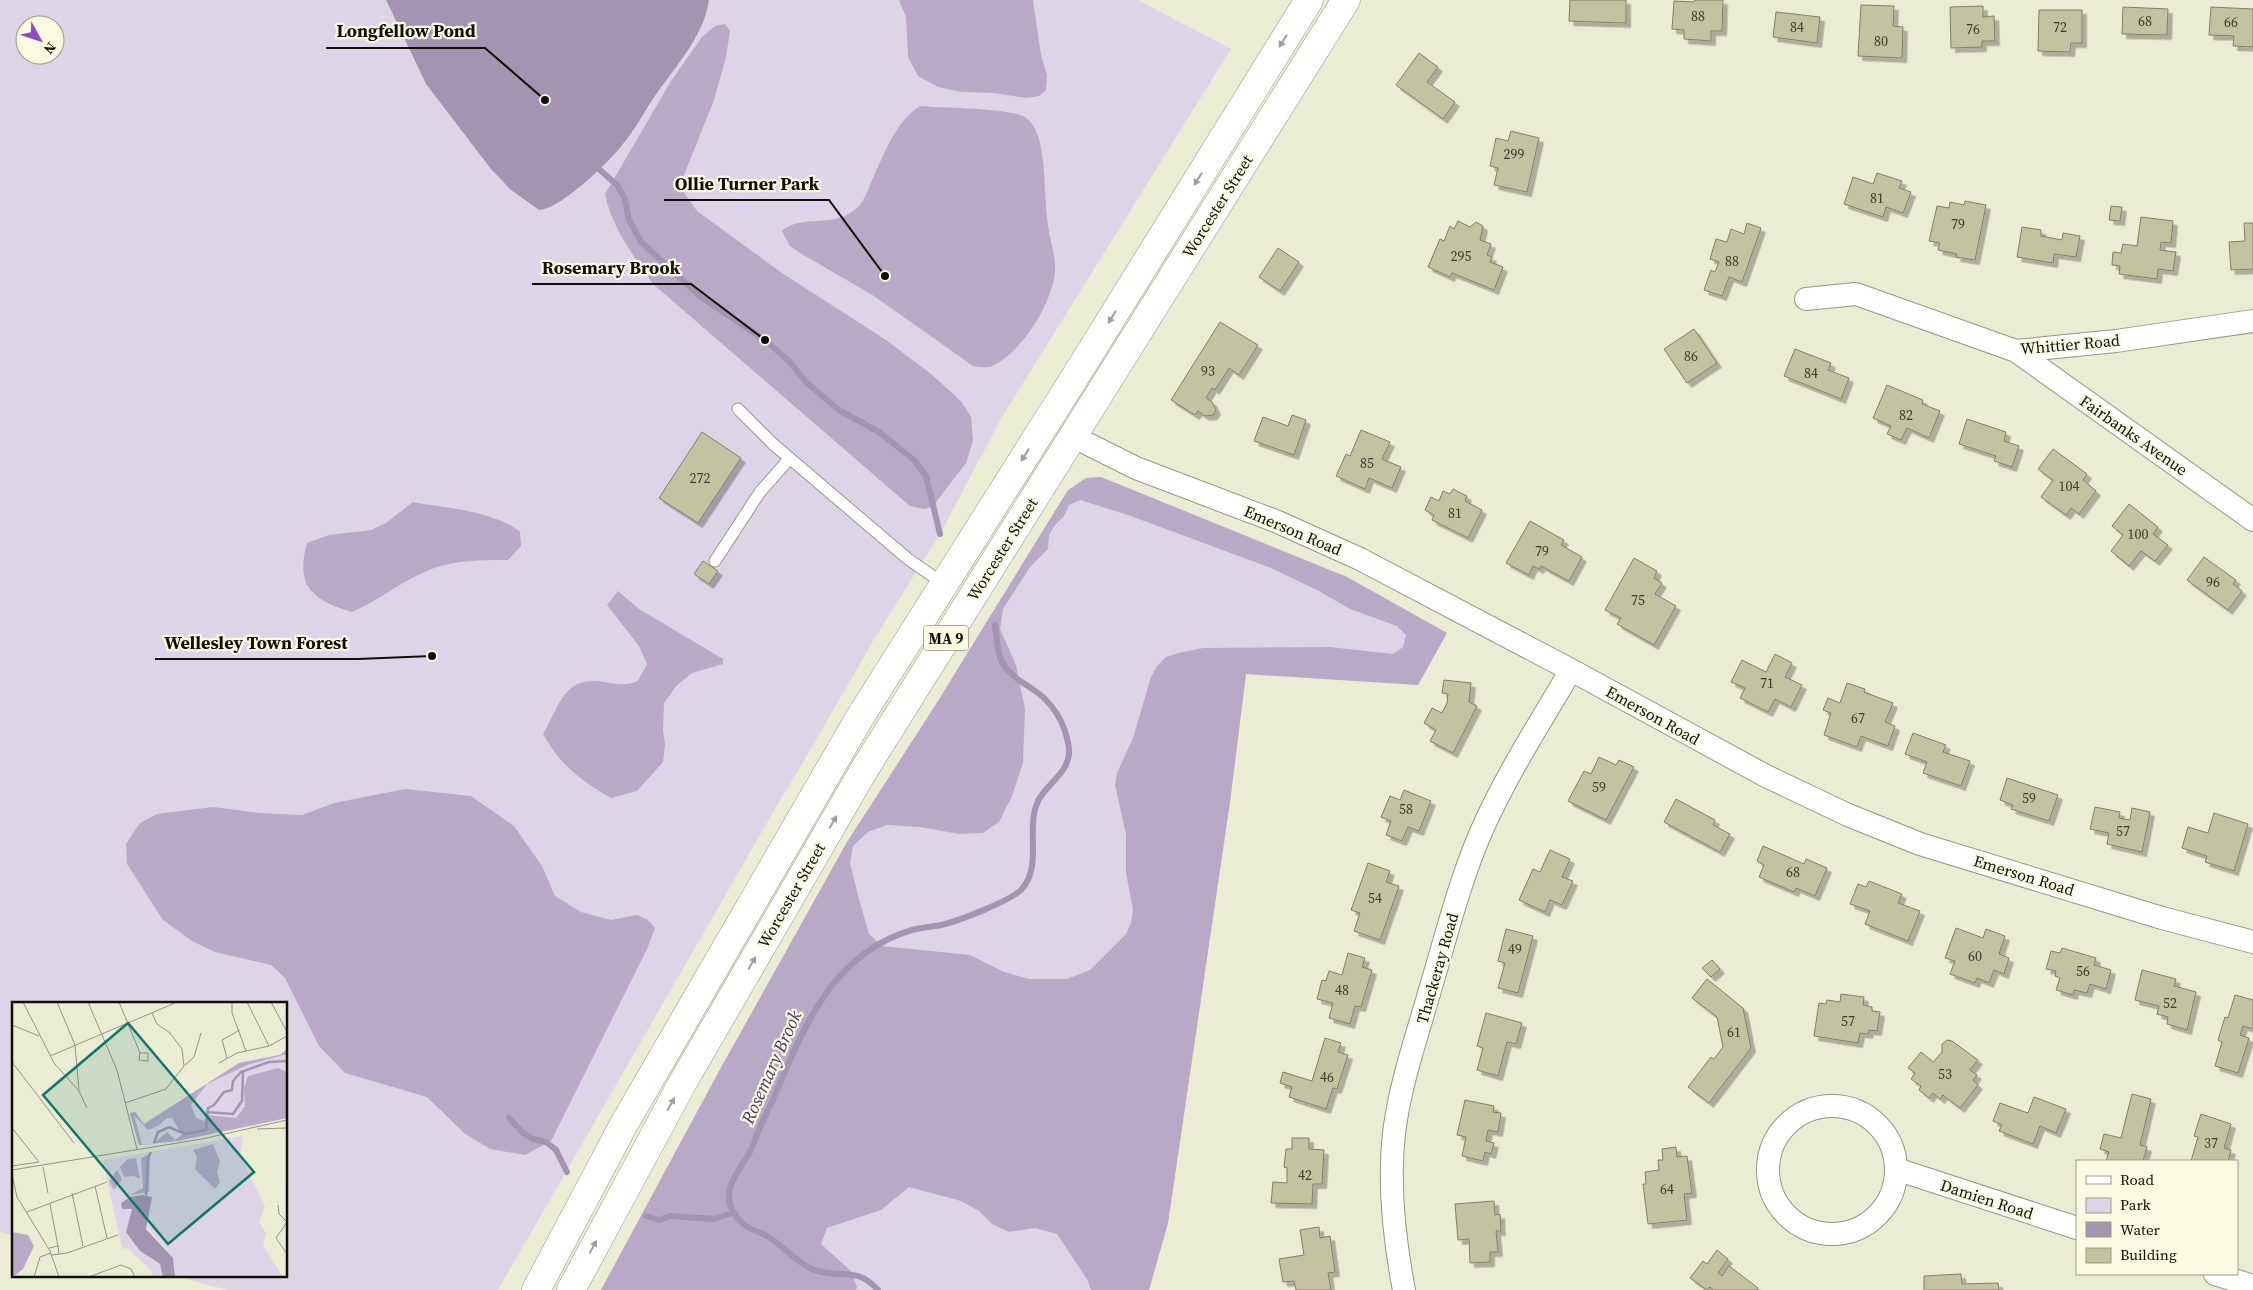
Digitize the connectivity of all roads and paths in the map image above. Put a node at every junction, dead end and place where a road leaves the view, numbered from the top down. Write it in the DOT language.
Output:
graph roads {
  1 [pos="1309,0"];
  2 [pos="1346,0"];
  3 [pos="1806,299"];
  4 [pos="2253,321"];
  5 [pos="2016,351"];
  6 [pos="738,409"];
  7 [pos="1074,437"];
  8 [pos="790,458"];
  9 [pos="2253,520"];
  10 [pos="715,561"];
  11 [pos="944,584"];
  12 [pos="1571,670"];
  13 [pos="2253,942"];
  14 [pos="1896,1169"];
  15 [pos="2076,1228"];
  16 [pos="2218,1275"];
  17 [pos="2251,1285"];
  18 [pos="536,1290"];
  19 [pos="571,1290"];
  20 [pos="1404,1290"];
  1 -- 11 [label="highway, Worcester Street / MA 9, one-way"];
  2 -- 7 [label="highway, Worcester Street / MA 9"];
  3 -- 5 [label="street, Whittier Road"];
  4 -- 5 [label="street, Whittier Road"];
  5 -- 9 [label="street, Fairbanks Avenue"];
  6 -- 8 [label="lane"];
  7 -- 12 [label="street, Emerson Road"];
  19 -- 7 [label="highway, Worcester Street / MA 9, one-way"];
  8 -- 10 [label="lane"];
  8 -- 11 [label="lane"];
  11 -- 18 [label="highway, Worcester Street / MA 9"];
  12 -- 13 [label="street, Emerson Road"];
  12 -- 20 [label="street, Thackeray Road"];
  14 -- 14 [label="street"];
  14 -- 15 [label="street, Damien Road"];
  16 -- 17 [label="street"];
}
